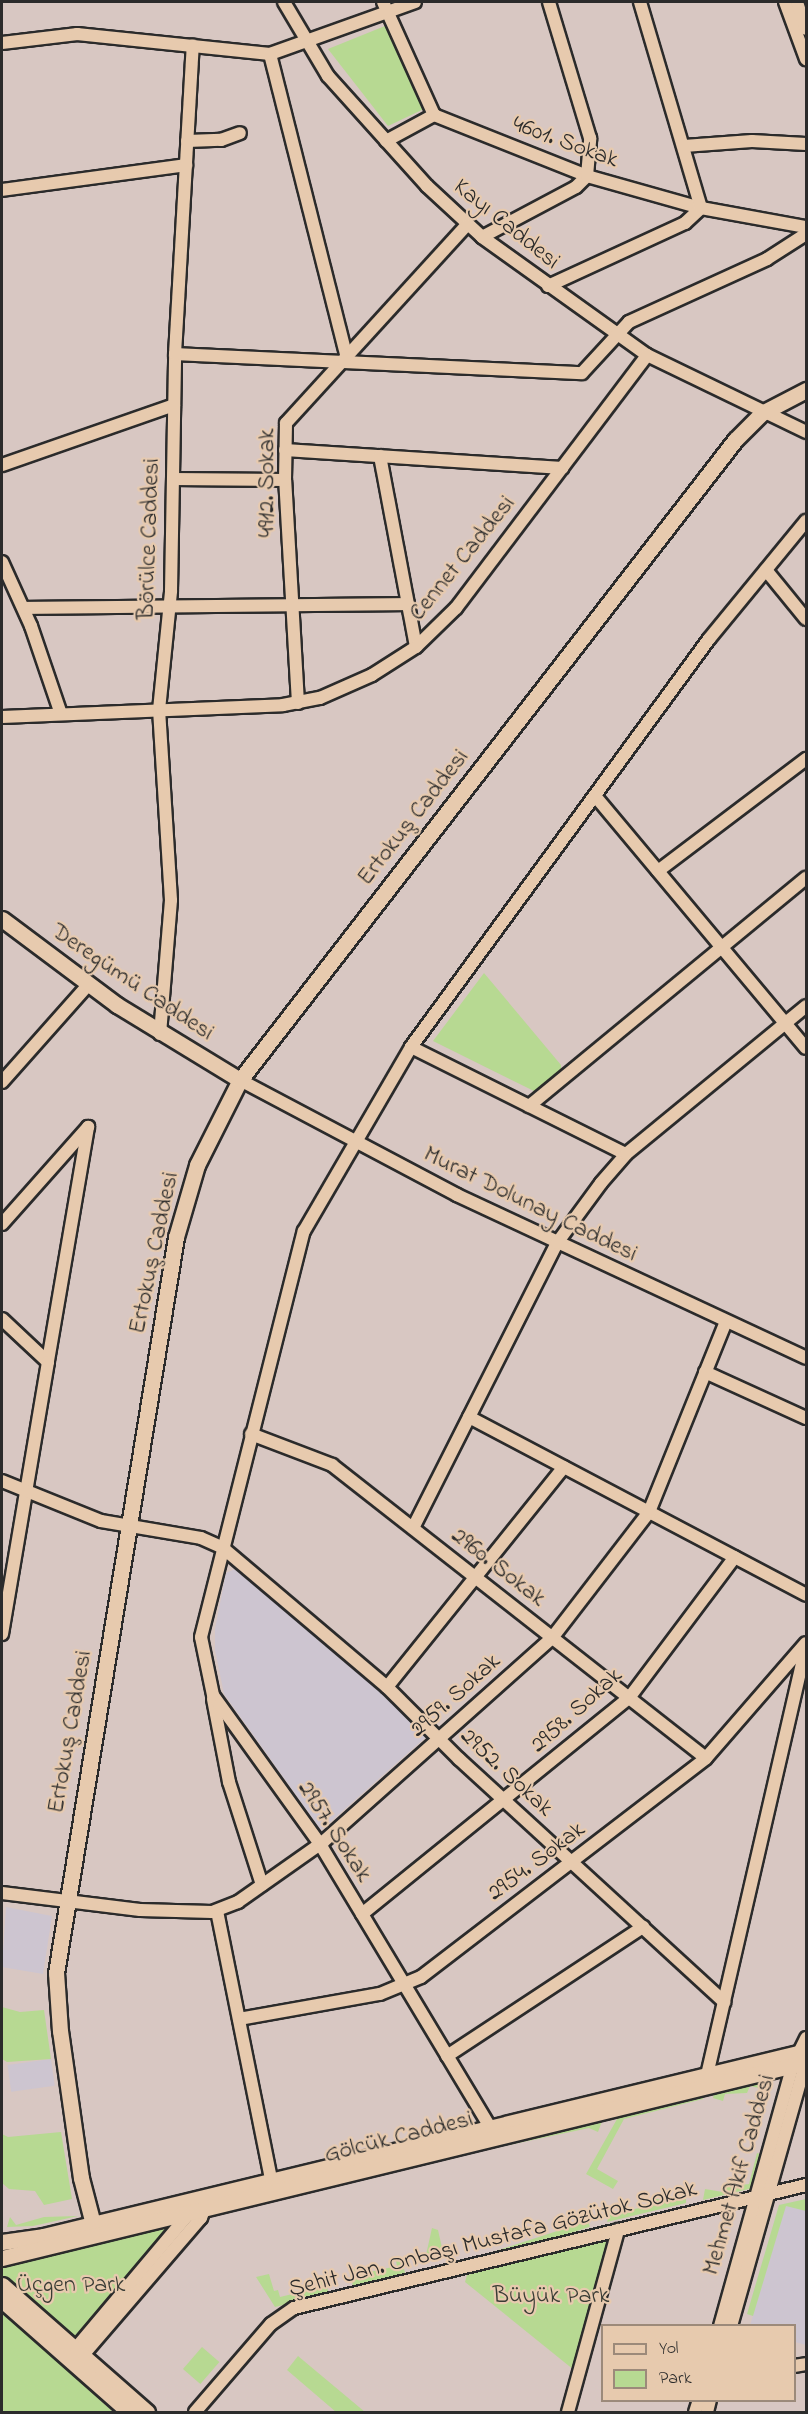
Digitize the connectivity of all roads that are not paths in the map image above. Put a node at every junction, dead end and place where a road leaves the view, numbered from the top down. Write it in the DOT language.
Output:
graph roads {
  1 [pos="284,2"];
  2 [pos="415,2"];
  3 [pos="549,2"];
  4 [pos="640,2"];
  5 [pos="785,2"];
  6 [pos="797,2"];
  7 [pos="384,7"];
  8 [pos="804,34"];
  9 [pos="306,42"];
  10 [pos="2,43"];
  11 [pos="193,46"];
  12 [pos="270,54"];
  13 [pos="807,59"];
  14 [pos="434,115"];
  15 [pos="240,133"];
  16 [pos="187,141"];
  17 [pos="386,141"];
  18 [pos="807,144"];
  19 [pos="684,146"];
  20 [pos="186,165"];
  21 [pos="587,176"];
  22 [pos="2,190"];
  23 [pos="702,208"];
  24 [pos="467,225"];
  25 [pos="807,227"];
  26 [pos="807,234"];
  27 [pos="482,237"];
  28 [pos="548,285"];
  29 [pos="615,334"];
  30 [pos="175,354"];
  31 [pos="647,355"];
  32 [pos="342,358"];
  33 [pos="807,390"];
  34 [pos="174,405"];
  35 [pos="762,413"];
  36 [pos="807,432"];
  37 [pos="285,450"];
  38 [pos="380,456"];
  39 [pos="2,465"];
  40 [pos="562,468"];
  41 [pos="173,479"];
  42 [pos="285,480"];
  43 [pos="807,521"];
  44 [pos="2,562"];
  45 [pos="766,570"];
  46 [pos="292,604"];
  47 [pos="408,604"];
  48 [pos="170,605"];
  49 [pos="24,608"];
  50 [pos="807,619"];
  51 [pos="416,647"];
  52 [pos="298,703"];
  53 [pos="159,710"];
  54 [pos="61,714"];
  55 [pos="2,717"];
  56 [pos="807,759"];
  57 [pos="596,797"];
  58 [pos="658,872"];
  59 [pos="807,878"];
  60 [pos="2,919"];
  61 [pos="721,946"];
  62 [pos="88,985"];
  63 [pos="807,1006"];
  64 [pos="785,1023"];
  65 [pos="160,1034"];
  66 [pos="411,1047"];
  67 [pos="807,1048"];
  68 [pos="240,1080"];
  69 [pos="2,1082"];
  70 [pos="529,1106"];
  71 [pos="354,1140"];
  72 [pos="626,1154"];
  73 [pos="2,1224"];
  74 [pos="557,1243"];
  75 [pos="2,1319"];
  76 [pos="726,1321"];
  77 [pos="807,1358"];
  78 [pos="48,1362"];
  79 [pos="705,1372"];
  80 [pos="470,1417"];
  81 [pos="807,1418"];
  82 [pos="251,1434"];
  83 [pos="564,1467"];
  84 [pos="2,1482"];
  85 [pos="26,1492"];
  86 [pos="649,1512"];
  87 [pos="127,1527"];
  88 [pos="413,1528"];
  89 [pos="223,1548"];
  90 [pos="735,1557"];
  91 [pos="476,1577"];
  92 [pos="807,1595"];
  93 [pos="2,1634"];
  94 [pos="552,1638"];
  95 [pos="807,1644"];
  96 [pos="387,1687"];
  97 [pos="213,1695"];
  98 [pos="629,1698"];
  99 [pos="439,1739"];
  100 [pos="706,1758"];
  101 [pos="506,1802"];
  102 [pos="320,1844"];
  103 [pos="572,1862"];
  104 [pos="262,1885"];
  105 [pos="2,1893"];
  106 [pos="66,1903"];
  107 [pos="217,1911"];
  108 [pos="362,1914"];
  109 [pos="643,1927"];
  110 [pos="405,1986"];
  111 [pos="724,2002"];
  112 [pos="238,2019"];
  113 [pos="807,2038"];
  114 [pos="447,2056"];
  115 [pos="803,2059"];
  116 [pos="707,2075"];
  117 [pos="490,2127"];
  118 [pos="271,2180"];
  119 [pos="807,2185"];
  120 [pos="769,2194"];
  121 [pos="756,2197"];
  122 [pos="198,2204"];
  123 [pos="93,2224"];
  124 [pos="618,2230"];
  125 [pos="2,2242"];
  126 [pos="2,2258"];
  127 [pos="2,2285"];
  128 [pos="2,2300"];
  129 [pos="720,2324"];
  130 [pos="731,2324"];
  131 [pos="74,2357"];
  132 [pos="129,2412"];
  133 [pos="147,2412"];
  134 [pos="195,2412"];
  135 [pos="568,2412"];
  1 -- 9 [label="street, Kayı Caddesi"];
  2 -- 7 [label="street"];
  3 -- 21 [label="street"];
  4 -- 19 [label="street"];
  5 -- 8 [label="street"];
  6 -- 8 [label="street"];
  7 -- 9 [label="street"];
  7 -- 14 [label="street"];
  8 -- 13 [label="street"];
  9 -- 12 [label="street"];
  9 -- 17 [label="street, Kayı Caddesi"];
  10 -- 11 [label="street"];
  11 -- 12 [label="street"];
  11 -- 16 [label="street, Börülce Caddesi"];
  12 -- 32 [label="street"];
  14 -- 17 [label="street"];
  14 -- 21 [label="street, 4601. Sokak"];
  15 -- 16 [label="street"];
  16 -- 20 [label="street, Börülce Caddesi"];
  17 -- 24 [label="street, Kayı Caddesi"];
  18 -- 19 [label="street"];
  19 -- 23 [label="street"];
  20 -- 22 [label="street"];
  20 -- 30 [label="street, Börülce Caddesi"];
  21 -- 23 [label="street, 4601. Sokak"];
  21 -- 27 [label="street"];
  23 -- 25 [label="street, 4601. Sokak"];
  23 -- 28 [label="street"];
  24 -- 27 [label="street, Kayı Caddesi"];
  24 -- 32 [label="street, 4912. Sokak"];
  26 -- 29 [label="street"];
  27 -- 28 [label="street, Kayı Caddesi"];
  28 -- 29 [label="street, Kayı Caddesi"];
  29 -- 31 [label="street, Kayı Caddesi"];
  29 -- 32 [label="street"];
  30 -- 32 [label="street"];
  30 -- 34 [label="street, Börülce Caddesi"];
  31 -- 35 [label="street, Kayı Caddesi"];
  31 -- 40 [label="street, Cennet Caddesi"];
  32 -- 37 [label="street, 4912. Sokak"];
  33 -- 35 [label="main road, Ertokuş Caddesi"];
  34 -- 39 [label="street"];
  34 -- 41 [label="street, Börülce Caddesi"];
  35 -- 36 [label="street, Kayı Caddesi"];
  35 -- 68 [label="main road, Ertokuş Caddesi"];
  37 -- 38 [label="street"];
  37 -- 42 [label="street, 4912. Sokak"];
  38 -- 40 [label="street"];
  38 -- 47 [label="street"];
  40 -- 51 [label="street, Cennet Caddesi"];
  41 -- 42 [label="street"];
  41 -- 48 [label="street, Börülce Caddesi"];
  42 -- 46 [label="street, 4912. Sokak"];
  43 -- 45 [label="street, 2957. Sokak"];
  44 -- 49 [label="street"];
  45 -- 50 [label="street"];
  45 -- 57 [label="street, 2957. Sokak"];
  46 -- 47 [label="street"];
  46 -- 48 [label="street"];
  46 -- 52 [label="street, 4912. Sokak"];
  47 -- 51 [label="street"];
  48 -- 49 [label="street"];
  48 -- 53 [label="street, Börülce Caddesi"];
  49 -- 54 [label="street"];
  51 -- 52 [label="street, Cennet Caddesi"];
  52 -- 53 [label="street, Cennet Caddesi"];
  53 -- 54 [label="street, Cennet Caddesi"];
  53 -- 65 [label="street, Börülce Caddesi"];
  54 -- 55 [label="street, Cennet Caddesi"];
  56 -- 58 [label="street"];
  57 -- 58 [label="street"];
  57 -- 66 [label="street, 2957. Sokak"];
  58 -- 61 [label="street"];
  59 -- 61 [label="street"];
  60 -- 62 [label="main road, Deregümü Caddesi"];
  61 -- 64 [label="street"];
  61 -- 70 [label="street"];
  62 -- 65 [label="main road, Deregümü Caddesi"];
  62 -- 69 [label="street"];
  63 -- 64 [label="street"];
  64 -- 67 [label="street"];
  64 -- 72 [label="street"];
  65 -- 68 [label="main road, Deregümü Caddesi"];
  66 -- 70 [label="street"];
  66 -- 71 [label="street, 2957. Sokak"];
  68 -- 71 [label="street, Murat Dolunay Caddesi"];
  68 -- 87 [label="main road, Ertokuş Caddesi"];
  70 -- 72 [label="street"];
  71 -- 74 [label="street, Murat Dolunay Caddesi"];
  71 -- 82 [label="street, 2957. Sokak"];
  72 -- 74 [label="street"];
  73 -- 78 [label="street"];
  74 -- 76 [label="street, Murat Dolunay Caddesi"];
  74 -- 80 [label="street"];
  75 -- 78 [label="street"];
  76 -- 77 [label="street, Murat Dolunay Caddesi"];
  76 -- 79 [label="street, 2959. Sokak"];
  78 -- 85 [label="street"];
  79 -- 81 [label="street"];
  79 -- 86 [label="street, 2959. Sokak"];
  80 -- 83 [label="street"];
  80 -- 88 [label="street"];
  82 -- 88 [label="street, 2960. Sokak"];
  82 -- 89 [label="street, 2957. Sokak"];
  83 -- 86 [label="street"];
  83 -- 91 [label="street"];
  84 -- 85 [label="street, 2952. Sokak"];
  85 -- 87 [label="street, 2952. Sokak"];
  85 -- 93 [label="street"];
  86 -- 90 [label="street"];
  86 -- 94 [label="street, 2959. Sokak"];
  87 -- 89 [label="street, 2952. Sokak"];
  87 -- 106 [label="main road, Ertokuş Caddesi"];
  88 -- 91 [label="street, 2960. Sokak"];
  89 -- 96 [label="street, 2952. Sokak"];
  89 -- 97 [label="street, 2957. Sokak"];
  90 -- 92 [label="street"];
  90 -- 98 [label="street, 2958. Sokak"];
  91 -- 94 [label="street, 2960. Sokak"];
  91 -- 96 [label="street"];
  94 -- 98 [label="street, 2960. Sokak"];
  94 -- 99 [label="street, 2959. Sokak"];
  95 -- 100 [label="street, 2954. Sokak"];
  95 -- 111 [label="street"];
  96 -- 99 [label="street, 2952. Sokak"];
  97 -- 102 [label="street, 2957. Sokak"];
  97 -- 104 [label="street"];
  98 -- 100 [label="street, 2960. Sokak"];
  98 -- 101 [label="street, 2958. Sokak"];
  99 -- 101 [label="street, 2952. Sokak"];
  99 -- 102 [label="street, 2959. Sokak"];
  100 -- 103 [label="street, 2954. Sokak"];
  101 -- 103 [label="street, 2952. Sokak"];
  101 -- 108 [label="street, 2958. Sokak"];
  102 -- 104 [label="street, 2959. Sokak"];
  102 -- 108 [label="street, 2957. Sokak"];
  103 -- 109 [label="street, 2952. Sokak"];
  103 -- 110 [label="street, 2954. Sokak"];
  104 -- 107 [label="street, 2959. Sokak"];
  105 -- 106 [label="street, 2959. Sokak"];
  106 -- 107 [label="street, 2959. Sokak"];
  106 -- 123 [label="main road, Ertokuş Caddesi"];
  107 -- 112 [label="street"];
  108 -- 110 [label="street, 2957. Sokak"];
  109 -- 111 [label="street, 2952. Sokak"];
  109 -- 114 [label="street"];
  110 -- 112 [label="street, 2954. Sokak"];
  110 -- 114 [label="street, 2957. Sokak"];
  111 -- 116 [label="street"];
  112 -- 118 [label="street"];
  113 -- 115 [label="street, Mehmet Akif Caddesi"];
  114 -- 117 [label="street, 2957. Sokak"];
  115 -- 116 [label="main road, Gölcük Caddesi"];
  115 -- 120 [label="street, Mehmet Akif Caddesi"];
  115 -- 121 [label="street, Mehmet Akif Caddesi"];
  115 -- 122 [label="main road, Gölcük Caddesi"];
  116 -- 117 [label="main road, Gölcük Caddesi"];
  117 -- 118 [label="main road, Gölcük Caddesi"];
  118 -- 122 [label="main road, Gölcük Caddesi"];
  119 -- 120 [label="street, Şehit Jan. Onbaşı Mustafa Gözütok Sokak"];
  120 -- 121 [label="street, Şehit Jan. Onbaşı Mustafa Gözütok Sokak"];
  120 -- 130 [label="street, Mehmet Akif Caddesi"];
  121 -- 124 [label="street, Şehit Jan. Onbaşı Mustafa Gözütok Sokak"];
  121 -- 129 [label="street, Mehmet Akif Caddesi"];
  122 -- 123 [label="main road, Gölcük Caddesi"];
  122 -- 126 [label="main road, Gölcük Caddesi"];
  122 -- 131 [label="street"];
  123 -- 125 [label="main road, Gölcük Caddesi"];
  124 -- 134 [label="street, Şehit Jan. Onbaşı Mustafa Gözütok Sokak"];
  124 -- 135 [label="street"];
  127 -- 131 [label="main road"];
  128 -- 131 [label="main road"];
  131 -- 132 [label="main road"];
  131 -- 133 [label="main road"];
}
